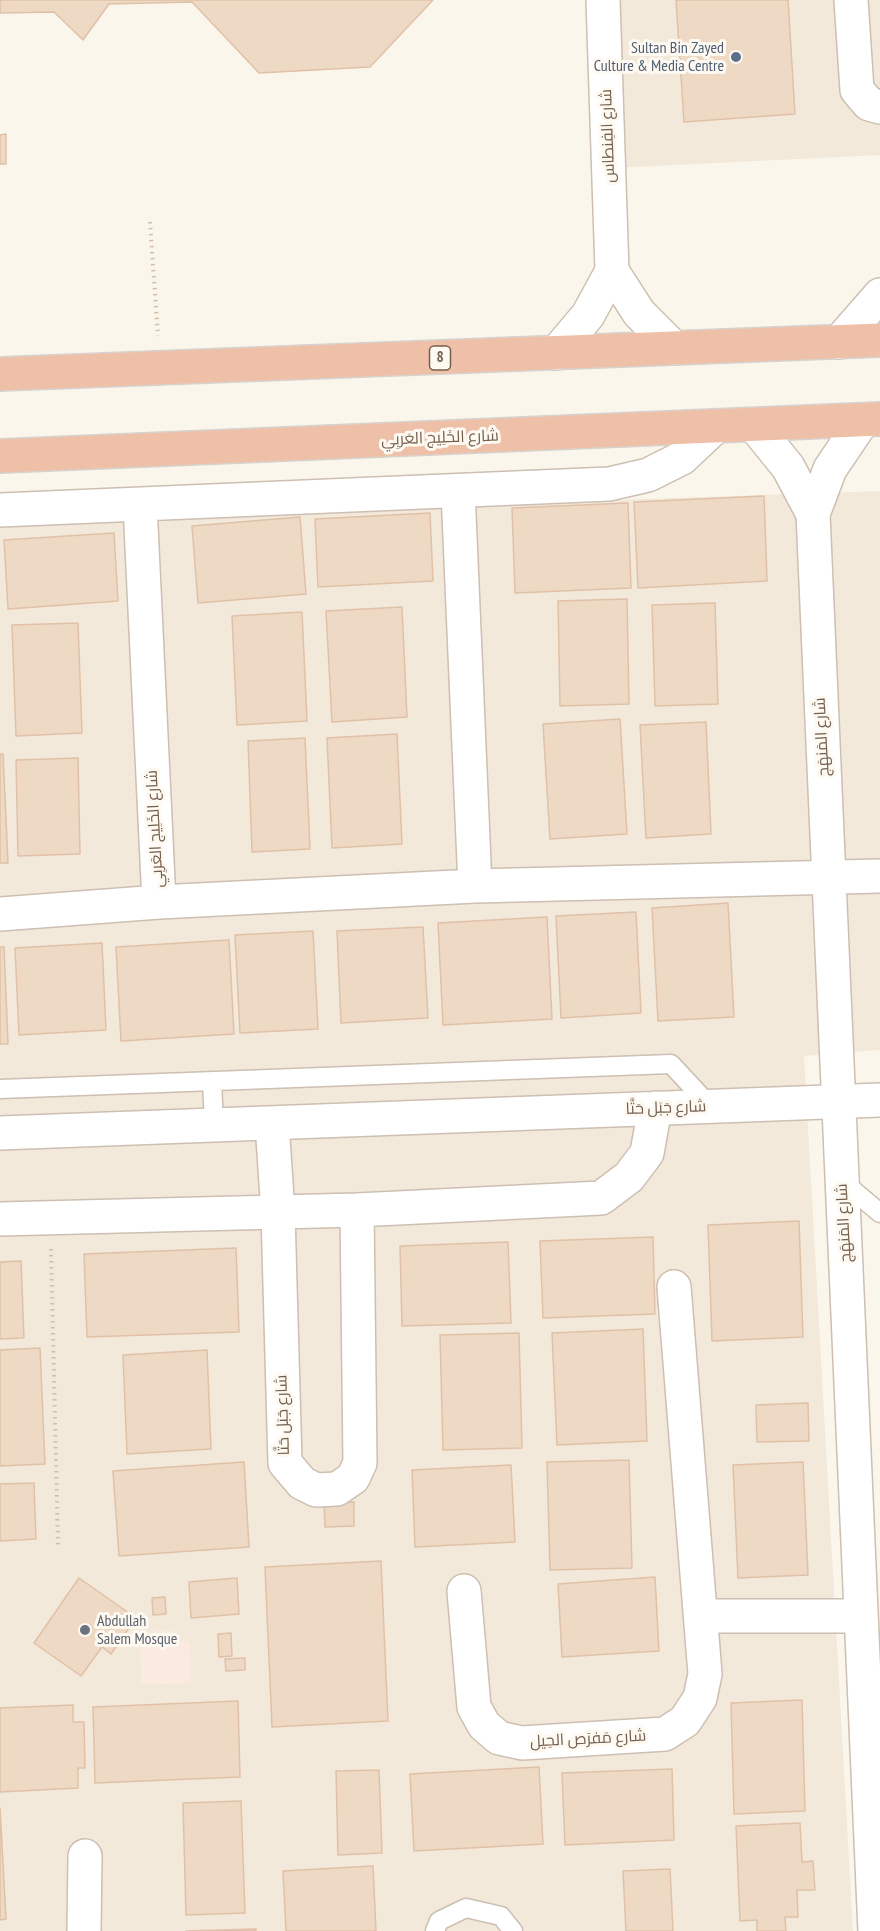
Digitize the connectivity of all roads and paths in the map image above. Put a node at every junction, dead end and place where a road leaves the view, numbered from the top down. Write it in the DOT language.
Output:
graph roads {
  1 [pos="603,0"];
  2 [pos="851,0"];
  3 [pos="880,107"];
  4 [pos="150,222"];
  5 [pos="612,271"];
  6 [pos="880,294"];
  7 [pos="880,340"];
  8 [pos="839,342"];
  9 [pos="674,348"];
  10 [pos="556,353"];
  11 [pos="160,367"];
  12 [pos="0,374"];
  13 [pos="871,420"];
  14 [pos="753,425"];
  15 [pos="716,426"];
  16 [pos="0,456"];
  17 [pos="458,491"];
  18 [pos="140,505"];
  19 [pos="0,510"];
  20 [pos="813,514"];
  21 [pos="880,876"];
  22 [pos="829,878"];
  23 [pos="475,886"];
  24 [pos="159,902"];
  25 [pos="0,914"];
  26 [pos="212,1081"];
  27 [pos="0,1089"];
  28 [pos="880,1100"];
  29 [pos="838,1101"];
  30 [pos="710,1106"];
  31 [pos="655,1108"];
  32 [pos="272,1123"];
  33 [pos="214,1125"];
  34 [pos="0,1133"];
  35 [pos="842,1181"];
  36 [pos="357,1210"];
  37 [pos="278,1213"];
  38 [pos="880,1213"];
  39 [pos="51,1218"];
  40 [pos="0,1219"];
  41 [pos="674,1287"];
  42 [pos="58,1545"];
  43 [pos="464,1591"];
  44 [pos="701,1616"];
  45 [pos="861,1616"];
  46 [pos="85,1856"];
  47 [pos="876,1910"];
  48 [pos="84,1931"];
  49 [pos="435,1931"];
  50 [pos="513,1931"];
  1 -- 5 [label="street, شارع الفِنطاس"];
  2 -- 3 [label="street"];
  4 -- 11 [label="path"];
  5 -- 9 [label="street"];
  5 -- 10 [label="street"];
  6 -- 8 [label="street"];
  7 -- 8 [label="highway, 8"];
  8 -- 9 [label="highway, 8"];
  9 -- 10 [label="highway, 8"];
  10 -- 11 [label="highway, 8"];
  11 -- 12 [label="highway, 8"];
  13 -- 14 [label="highway, شارع الخَلِيج العَربِي"];
  13 -- 20 [label="street, شارع المَنهَج"];
  14 -- 15 [label="highway, شارع الخَلِيج العَربِي"];
  14 -- 20 [label="street, شارع المَنهَج"];
  15 -- 16 [label="highway, شارع الخَلِيج العَربِي"];
  15 -- 17 [label="street"];
  17 -- 18 [label="street"];
  17 -- 23 [label="street"];
  18 -- 19 [label="street"];
  18 -- 24 [label="street, شارع الخَلِيج العَربِي"];
  20 -- 22 [label="street, شارع المَنهَج"];
  21 -- 22 [label="street"];
  22 -- 23 [label="street"];
  22 -- 29 [label="street, شارع المَنهَج"];
  23 -- 24 [label="street"];
  24 -- 25 [label="street"];
  26 -- 27 [label="lane"];
  26 -- 30 [label="lane"];
  26 -- 33 [label="lane"];
  28 -- 29 [label="street, شارع جَبَل حَتَّا"];
  29 -- 30 [label="street, شارع جَبَل حَتَّا"];
  29 -- 35 [label="street, شارع المَنهَج"];
  30 -- 31 [label="street, شارع جَبَل حَتَّا"];
  31 -- 32 [label="street, شارع جَبَل حَتَّا"];
  31 -- 36 [label="street"];
  32 -- 33 [label="street, شارع جَبَل حَتَّا"];
  32 -- 37 [label="street, شارع جَبَل حَتَّا"];
  33 -- 34 [label="street, شارع جَبَل حَتَّا"];
  35 -- 38 [label="lane"];
  35 -- 45 [label="street, شارع المَنهَج"];
  36 -- 37 [label="street"];
  36 -- 37 [label="street, شارع جَبَل حَتَّا"];
  37 -- 39 [label="street"];
  39 -- 40 [label="street"];
  39 -- 42 [label="path"];
  41 -- 44 [label="street, شارع مَفرَص الحِيل"];
  43 -- 44 [label="street, شارع مَفرَص الحِيل"];
  44 -- 45 [label="street"];
  45 -- 47 [label="street, شارع المَنهَج"];
  46 -- 48 [label="street"];
  49 -- 50 [label="lane"];
}
